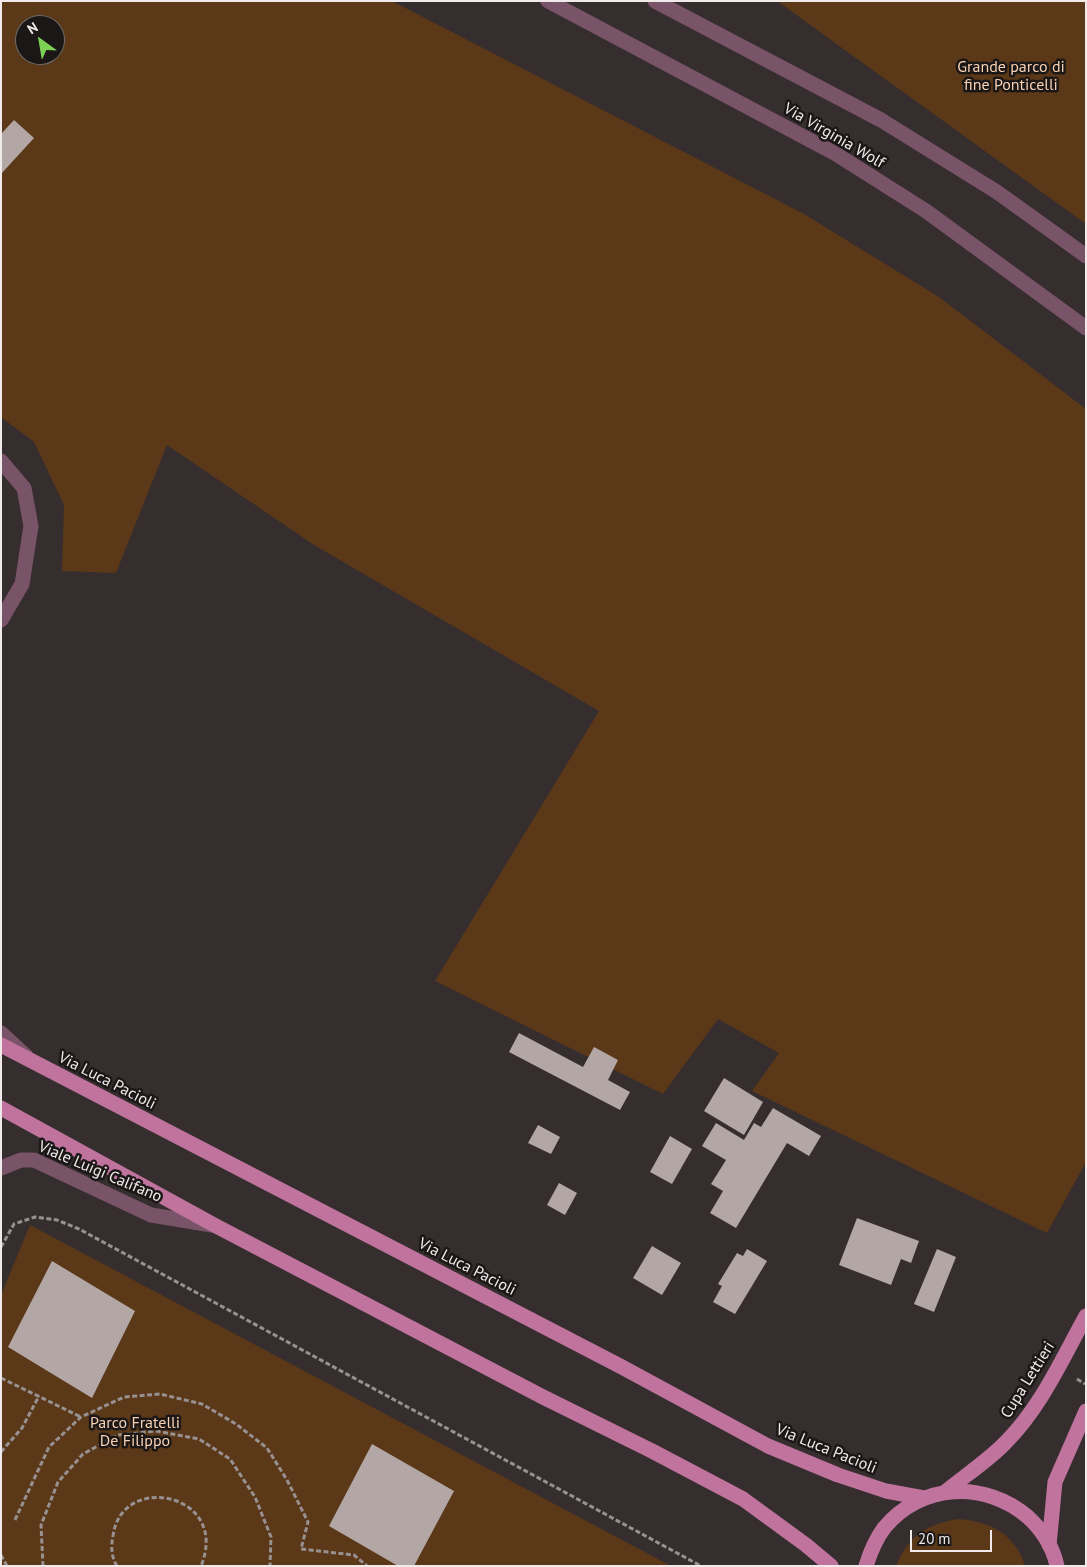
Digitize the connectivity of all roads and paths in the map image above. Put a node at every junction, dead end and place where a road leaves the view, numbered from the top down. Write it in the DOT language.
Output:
graph roads {
  1 [pos="548,1"];
  2 [pos="654,1"];
  3 [pos="1086,256"];
  4 [pos="1086,328"];
  5 [pos="1,461"];
  6 [pos="1,620"];
  7 [pos="1,1033"];
  8 [pos="1,1045"];
  9 [pos="32,1062"];
  10 [pos="1,1108"];
  11 [pos="1,1168"];
  12 [pos="216,1226"];
  13 [pos="1,1247"];
  14 [pos="1086,1316"];
  15 [pos="1,1378"];
  16 [pos="39,1396"];
  17 [pos="1086,1411"];
  18 [pos="81,1418"];
  19 [pos="1,1452"];
  20 [pos="944,1493"];
  21 [pos="924,1498"];
  22 [pos="15,1520"];
  23 [pos="1050,1545"];
  24 [pos="1,1555"];
  25 [pos="1058,1564"];
  26 [pos="7,1566"];
  27 [pos="43,1566"];
  28 [pos="117,1566"];
  29 [pos="201,1566"];
  30 [pos="270,1566"];
  31 [pos="367,1566"];
  32 [pos="701,1566"];
  33 [pos="831,1566"];
  34 [pos="866,1566"];
  1 -- 4 [label="street, Via Virginia Wolf"];
  2 -- 3 [label="street, Via Virginia Wolf"];
  5 -- 6 [label="street"];
  7 -- 9 [label="street"];
  8 -- 9 [label="main road, Via Luca Pacioli"];
  9 -- 21 [label="main road, Via Luca Pacioli"];
  10 -- 12 [label="main road"];
  11 -- 12 [label="street, Viale Luigi Califano"];
  12 -- 33 [label="main road"];
  13 -- 32 [label="path"];
  14 -- 20 [label="main road, Cupa Lettieri"];
  15 -- 16 [label="path"];
  16 -- 18 [label="path"];
  16 -- 19 [label="path"];
  17 -- 23 [label="main road"];
  18 -- 22 [label="path"];
  18 -- 31 [label="path"];
  20 -- 21 [label="main road"];
  20 -- 23 [label="main road"];
  21 -- 34 [label="main road"];
  23 -- 25 [label="main road"];
  24 -- 26 [label="path"];
  27 -- 30 [label="path"];
  28 -- 29 [label="path"];
}
